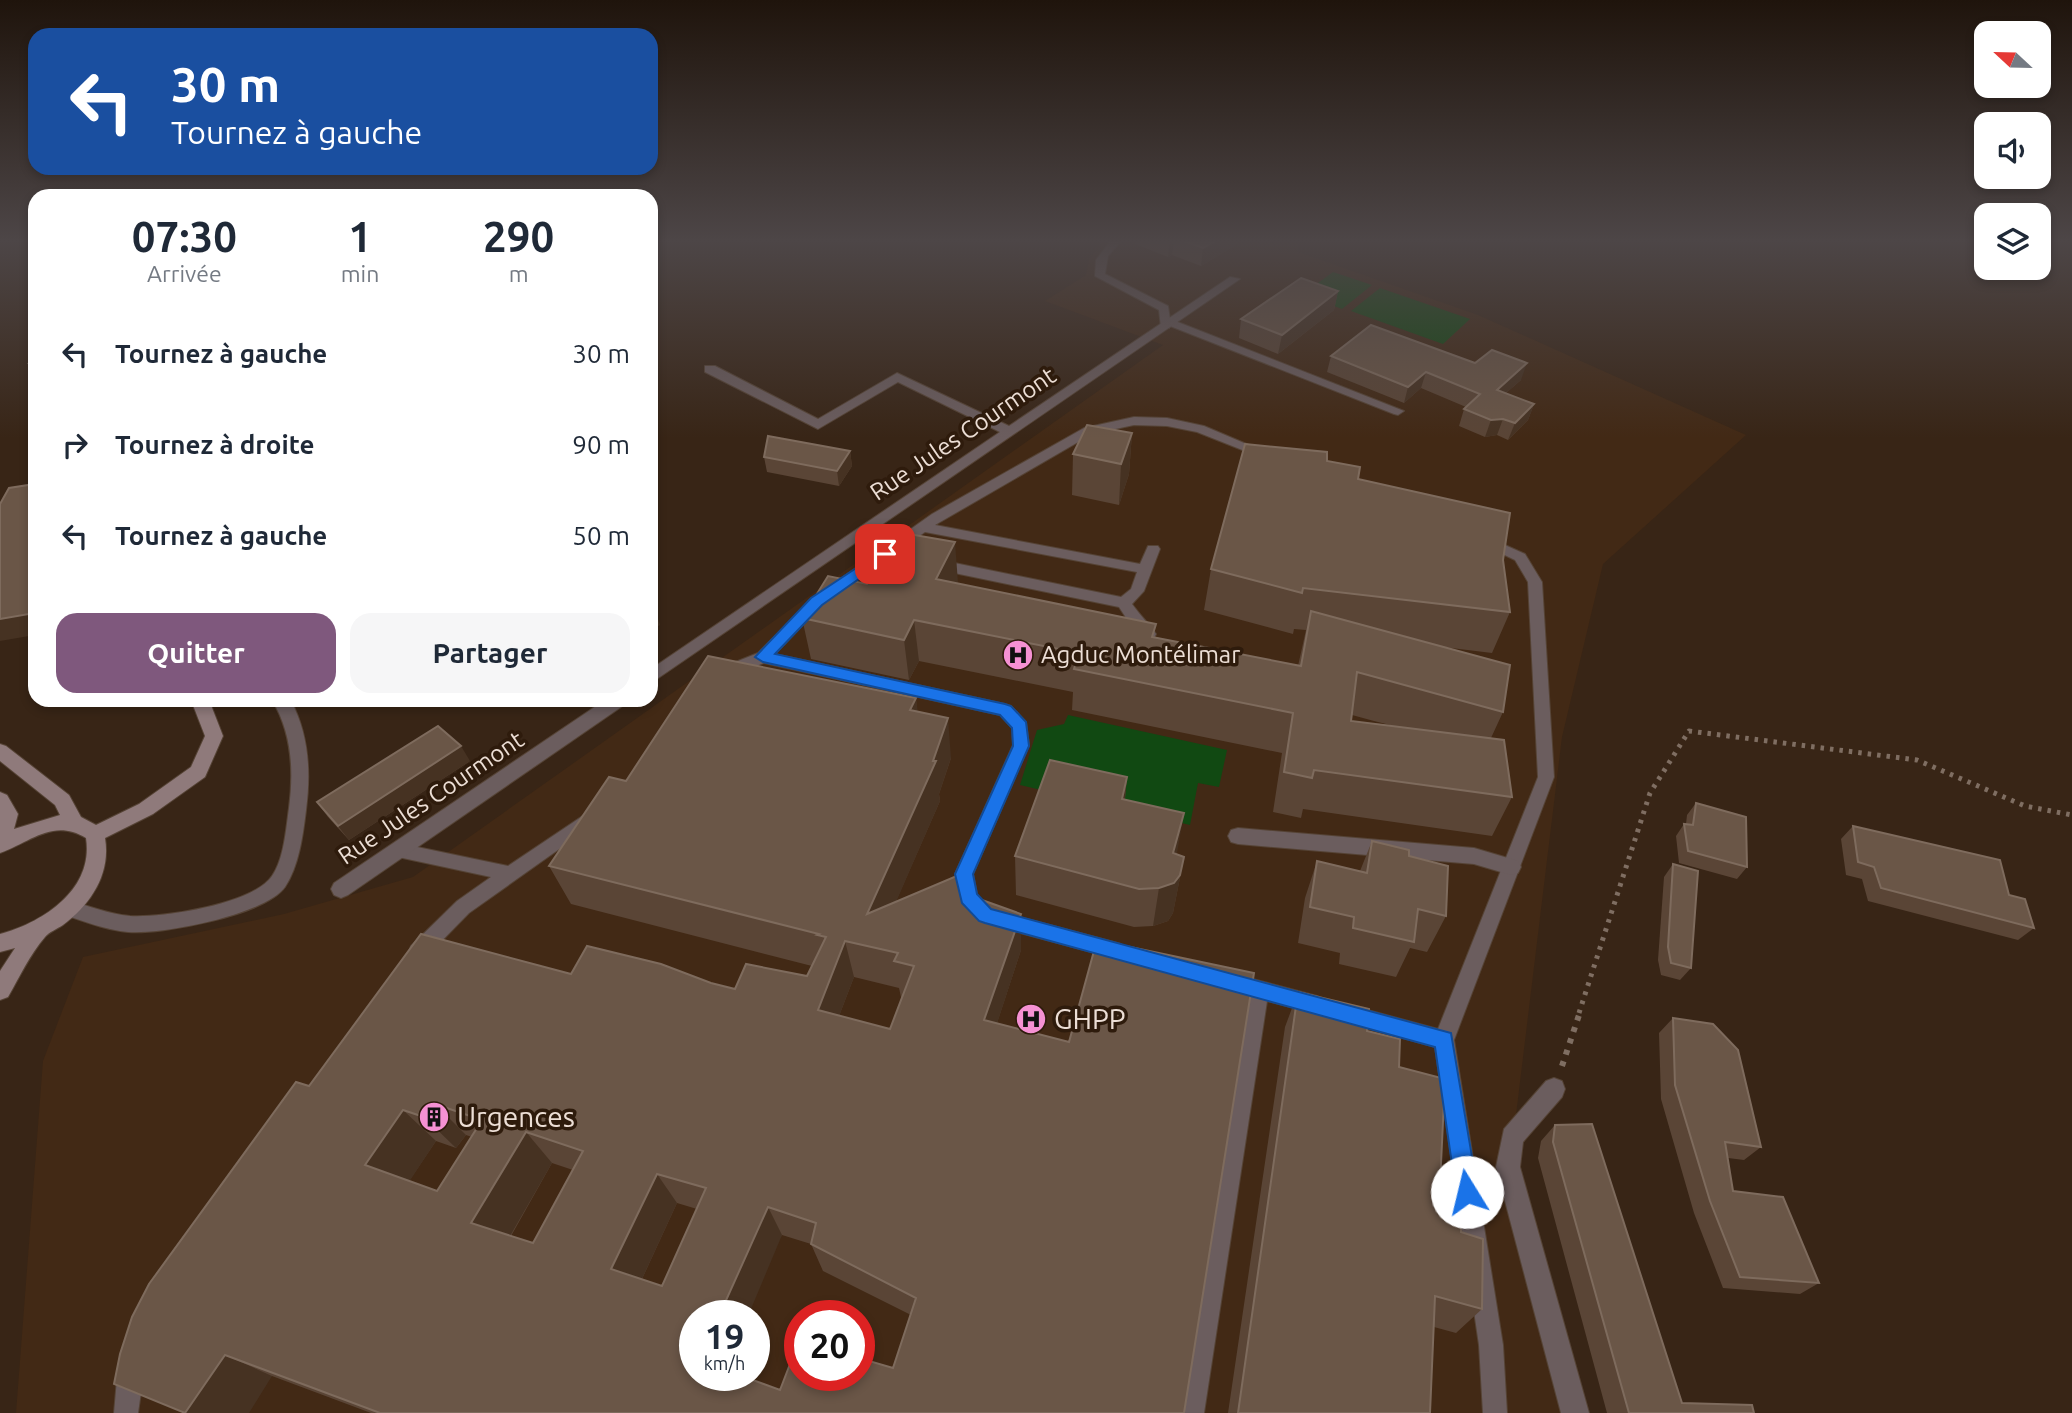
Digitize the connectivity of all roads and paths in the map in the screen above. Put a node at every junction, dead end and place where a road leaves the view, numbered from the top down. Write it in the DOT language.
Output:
graph roads {
  1 [pos="1160,306"];
  2 [pos="1194,306"];
  3 [pos="1168,324"];
  4 [pos="710,369"];
  5 [pos="1398,411"];
  6 [pos="1011,432"];
  7 [pos="1275,458"];
  8 [pos="923,527"];
  9 [pos="1475,536"];
  10 [pos="1153,549"];
  11 [pos="885,554"];
  12 [pos="1145,569"];
  13 [pos="1124,603"];
  14 [pos="1165,642"];
  15 [pos="763,657"];
  16 [pos="658,672"];
  17 [pos="708,679"];
  18 [pos="203,707"];
  19 [pos="286,707"];
  20 [pos="608,707"];
  21 [pos="0,751"];
  22 [pos="0,800"];
  23 [pos="605,807"];
  24 [pos="2072,815"];
  25 [pos="74,823"];
  26 [pos="95,834"];
  27 [pos="1238,836"];
  28 [pos="1,845"];
  29 [pos="398,850"];
  30 [pos="1511,867"];
  31 [pos="510,874"];
  32 [pos="341,889"];
  33 [pos="68,908"];
  34 [pos="37,931"];
  35 [pos="0,943"];
  36 [pos="1128,954"];
  37 [pos="409,961"];
  38 [pos="1206,975"];
  39 [pos="0,989"];
  40 [pos="1259,989"];
  41 [pos="1444,1040"];
  42 [pos="1554,1089"];
  43 [pos="138,1356"];
  44 [pos="126,1413"];
  45 [pos="1192,1413"];
  46 [pos="1495,1413"];
  47 [pos="1575,1413"];
  1 -- 3 [label="lane"];
  2 -- 3 [label="street, Rue Jules Courmont"];
  3 -- 5 [label="lane"];
  3 -- 6 [label="street, Rue Jules Courmont"];
  4 -- 6 [label="street"];
  6 -- 16 [label="street, Rue Jules Courmont"];
  7 -- 8 [label="lane"];
  8 -- 11 [label="lane"];
  8 -- 12 [label="lane"];
  9 -- 30 [label="lane"];
  10 -- 12 [label="lane"];
  11 -- 13 [label="lane"];
  11 -- 15 [label="lane"];
  12 -- 13 [label="lane"];
  13 -- 14 [label="lane"];
  15 -- 17 [label="lane"];
  15 -- 36 [label="lane"];
  18 -- 26 [label="main road"];
  19 -- 33 [label="lane"];
  20 -- 29 [label="street, Rue Jules Courmont"];
  21 -- 25 [label="main road"];
  22 -- 28 [label="main road"];
  23 -- 31 [label="lane"];
  24 -- 42 [label="path"];
  25 -- 26 [label="main road"];
  25 -- 28 [label="main road"];
  26 -- 33 [label="main road"];
  27 -- 30 [label="street"];
  29 -- 31 [label="lane"];
  29 -- 32 [label="street, Rue Jules Courmont"];
  30 -- 41 [label="lane"];
  31 -- 37 [label="lane"];
  33 -- 34 [label="main road"];
  34 -- 35 [label="main road"];
  34 -- 39 [label="main road"];
  38 -- 40 [label="lane"];
  40 -- 41 [label="lane"];
  40 -- 45 [label="lane"];
  41 -- 46 [label="lane"];
  42 -- 47 [label="street"];
  43 -- 44 [label="lane"];
}
